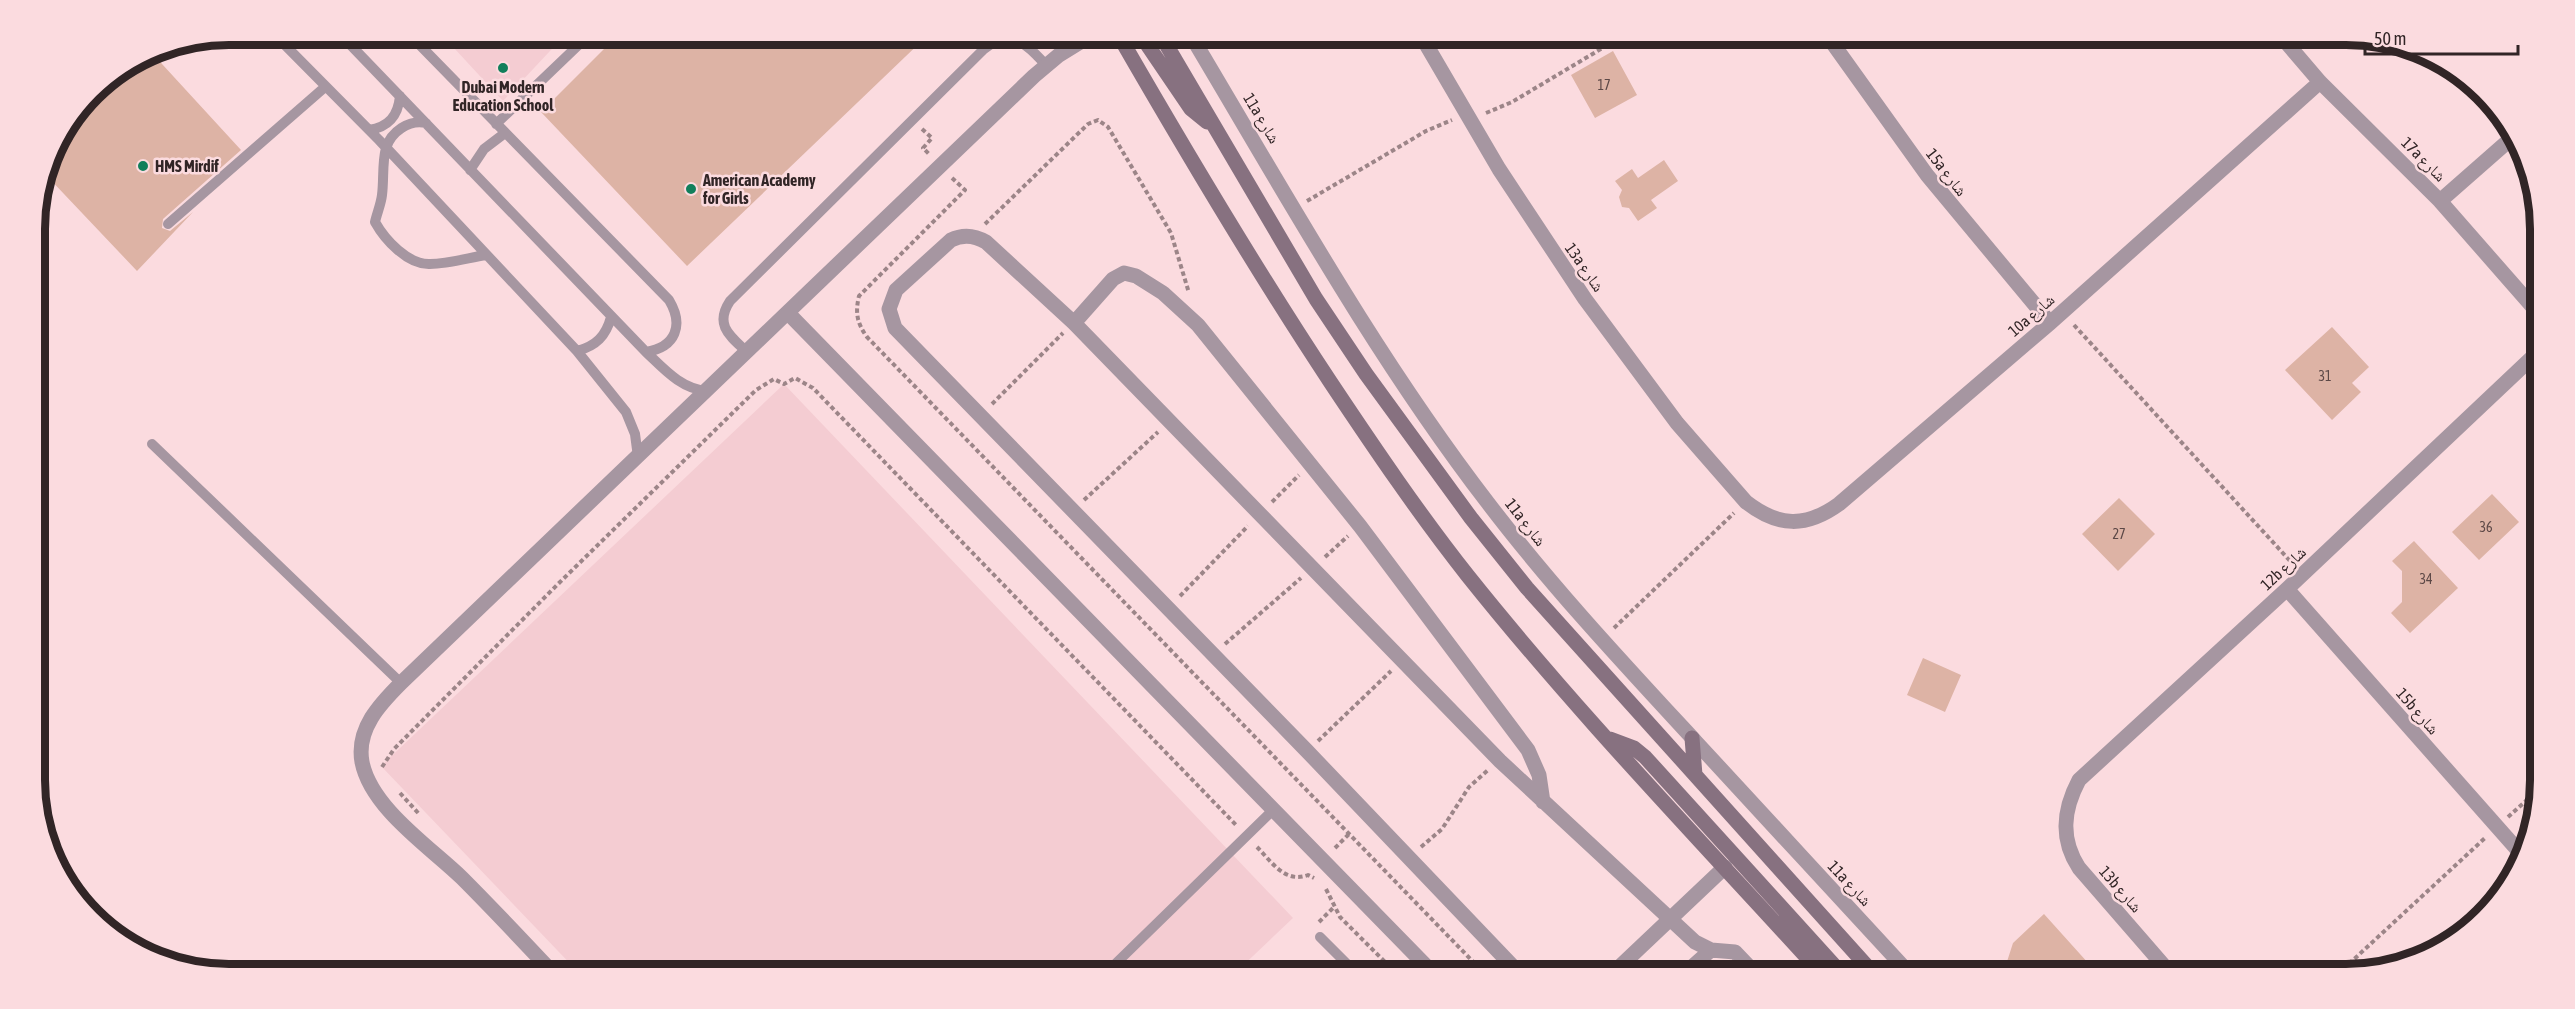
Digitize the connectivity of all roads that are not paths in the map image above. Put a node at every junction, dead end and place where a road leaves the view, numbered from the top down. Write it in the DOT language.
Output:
graph roads {
  1 [pos="285,45"];
  2 [pos="351,45"];
  3 [pos="420,45"];
  4 [pos="579,45"];
  5 [pos="991,45"];
  6 [pos="1026,45"];
  7 [pos="1073,45"];
  8 [pos="1125,45"];
  9 [pos="1147,45"];
  10 [pos="1166,45"];
  11 [pos="1198,45"];
  12 [pos="1426,45"];
  13 [pos="1834,45"];
  14 [pos="2288,45"];
  15 [pos="1046,65"];
  16 [pos="2320,82"];
  17 [pos="325,87"];
  18 [pos="400,96"];
  19 [pos="426,123"];
  20 [pos="496,124"];
  21 [pos="1213,125"];
  22 [pos="369,130"];
  23 [pos="505,133"];
  24 [pos="2507,142"];
  25 [pos="386,148"];
  26 [pos="470,170"];
  27 [pos="2440,201"];
  28 [pos="168,224"];
  29 [pos="486,255"];
  30 [pos="2530,304"];
  31 [pos="788,313"];
  32 [pos="611,317"];
  33 [pos="2056,318"];
  34 [pos="1074,323"];
  35 [pos="577,351"];
  36 [pos="646,352"];
  37 [pos="747,352"];
  38 [pos="2530,360"];
  39 [pos="706,391"];
  40 [pos="152,444"];
  41 [pos="638,457"];
  42 [pos="1746,502"];
  43 [pos="2287,589"];
  44 [pos="401,682"];
  45 [pos="1608,738"];
  46 [pos="1692,738"];
  47 [pos="1695,775"];
  48 [pos="1543,802"];
  49 [pos="1273,810"];
  50 [pos="2065,819"];
  51 [pos="2517,849"];
  52 [pos="1725,867"];
  53 [pos="1669,920"];
  54 [pos="1320,937"];
  55 [pos="1711,950"];
  56 [pos="544,964"];
  57 [pos="1115,964"];
  58 [pos="1347,964"];
  59 [pos="1424,964"];
  60 [pos="1510,964"];
  61 [pos="1623,964"];
  62 [pos="1695,964"];
  63 [pos="1746,964"];
  64 [pos="1813,964"];
  65 [pos="1833,964"];
  66 [pos="1865,964"];
  67 [pos="1901,964"];
  68 [pos="2162,964"];
  1 -- 17 [label="lane"];
  2 -- 18 [label="lane"];
  3 -- 20 [label="lane"];
  4 -- 20 [label="lane"];
  5 -- 37 [label="lane"];
  6 -- 15 [label="lane"];
  7 -- 15 [label="street"];
  8 -- 45 [label="street"];
  9 -- 21 [label="street"];
  10 -- 21 [label="street"];
  11 -- 46 [label="street, 11a شارع"];
  12 -- 42 [label="street, 13a شارع"];
  13 -- 33 [label="street, 15a شارع"];
  14 -- 16 [label="street, 17a شارع"];
  15 -- 31 [label="street"];
  16 -- 27 [label="street, 17a شارع"];
  16 -- 33 [label="street, 10a شارع"];
  17 -- 22 [label="lane"];
  17 -- 28 [label="lane"];
  18 -- 19 [label="lane"];
  18 -- 22 [label="lane"];
  19 -- 25 [label="lane"];
  19 -- 26 [label="lane"];
  20 -- 23 [label="lane"];
  21 -- 47 [label="street"];
  22 -- 25 [label="lane"];
  23 -- 26 [label="lane"];
  23 -- 36 [label="lane"];
  24 -- 27 [label="street"];
  25 -- 29 [label="lane"];
  25 -- 29 [label="lane"];
  26 -- 32 [label="lane"];
  27 -- 30 [label="street, 17a شارع"];
  29 -- 35 [label="lane"];
  31 -- 37 [label="street"];
  31 -- 49 [label="street"];
  32 -- 35 [label="lane"];
  32 -- 36 [label="lane"];
  33 -- 42 [label="street, 10a شارع"];
  34 -- 48 [label="street"];
  34 -- 48 [label="street"];
  34 -- 60 [label="street"];
  35 -- 41 [label="lane"];
  36 -- 39 [label="lane"];
  37 -- 39 [label="street"];
  38 -- 43 [label="street, 12b شارع"];
  39 -- 41 [label="street"];
  40 -- 44 [label="lane"];
  41 -- 44 [label="street"];
  43 -- 50 [label="street, 12b شارع"];
  43 -- 51 [label="street, 15b شارع"];
  44 -- 56 [label="street"];
  45 -- 52 [label="street"];
  45 -- 65 [label="street"];
  46 -- 47 [label="street"];
  46 -- 67 [label="street, 11a شارع"];
  47 -- 66 [label="street"];
  48 -- 53 [label="street"];
  49 -- 57 [label="lane"];
  49 -- 59 [label="street"];
  50 -- 68 [label="street, 13b شارع"];
  52 -- 53 [label="street"];
  52 -- 64 [label="street"];
  53 -- 55 [label="street"];
  53 -- 61 [label="street"];
  54 -- 58 [label="lane"];
  55 -- 62 [label="street"];
  55 -- 63 [label="street"];
}
